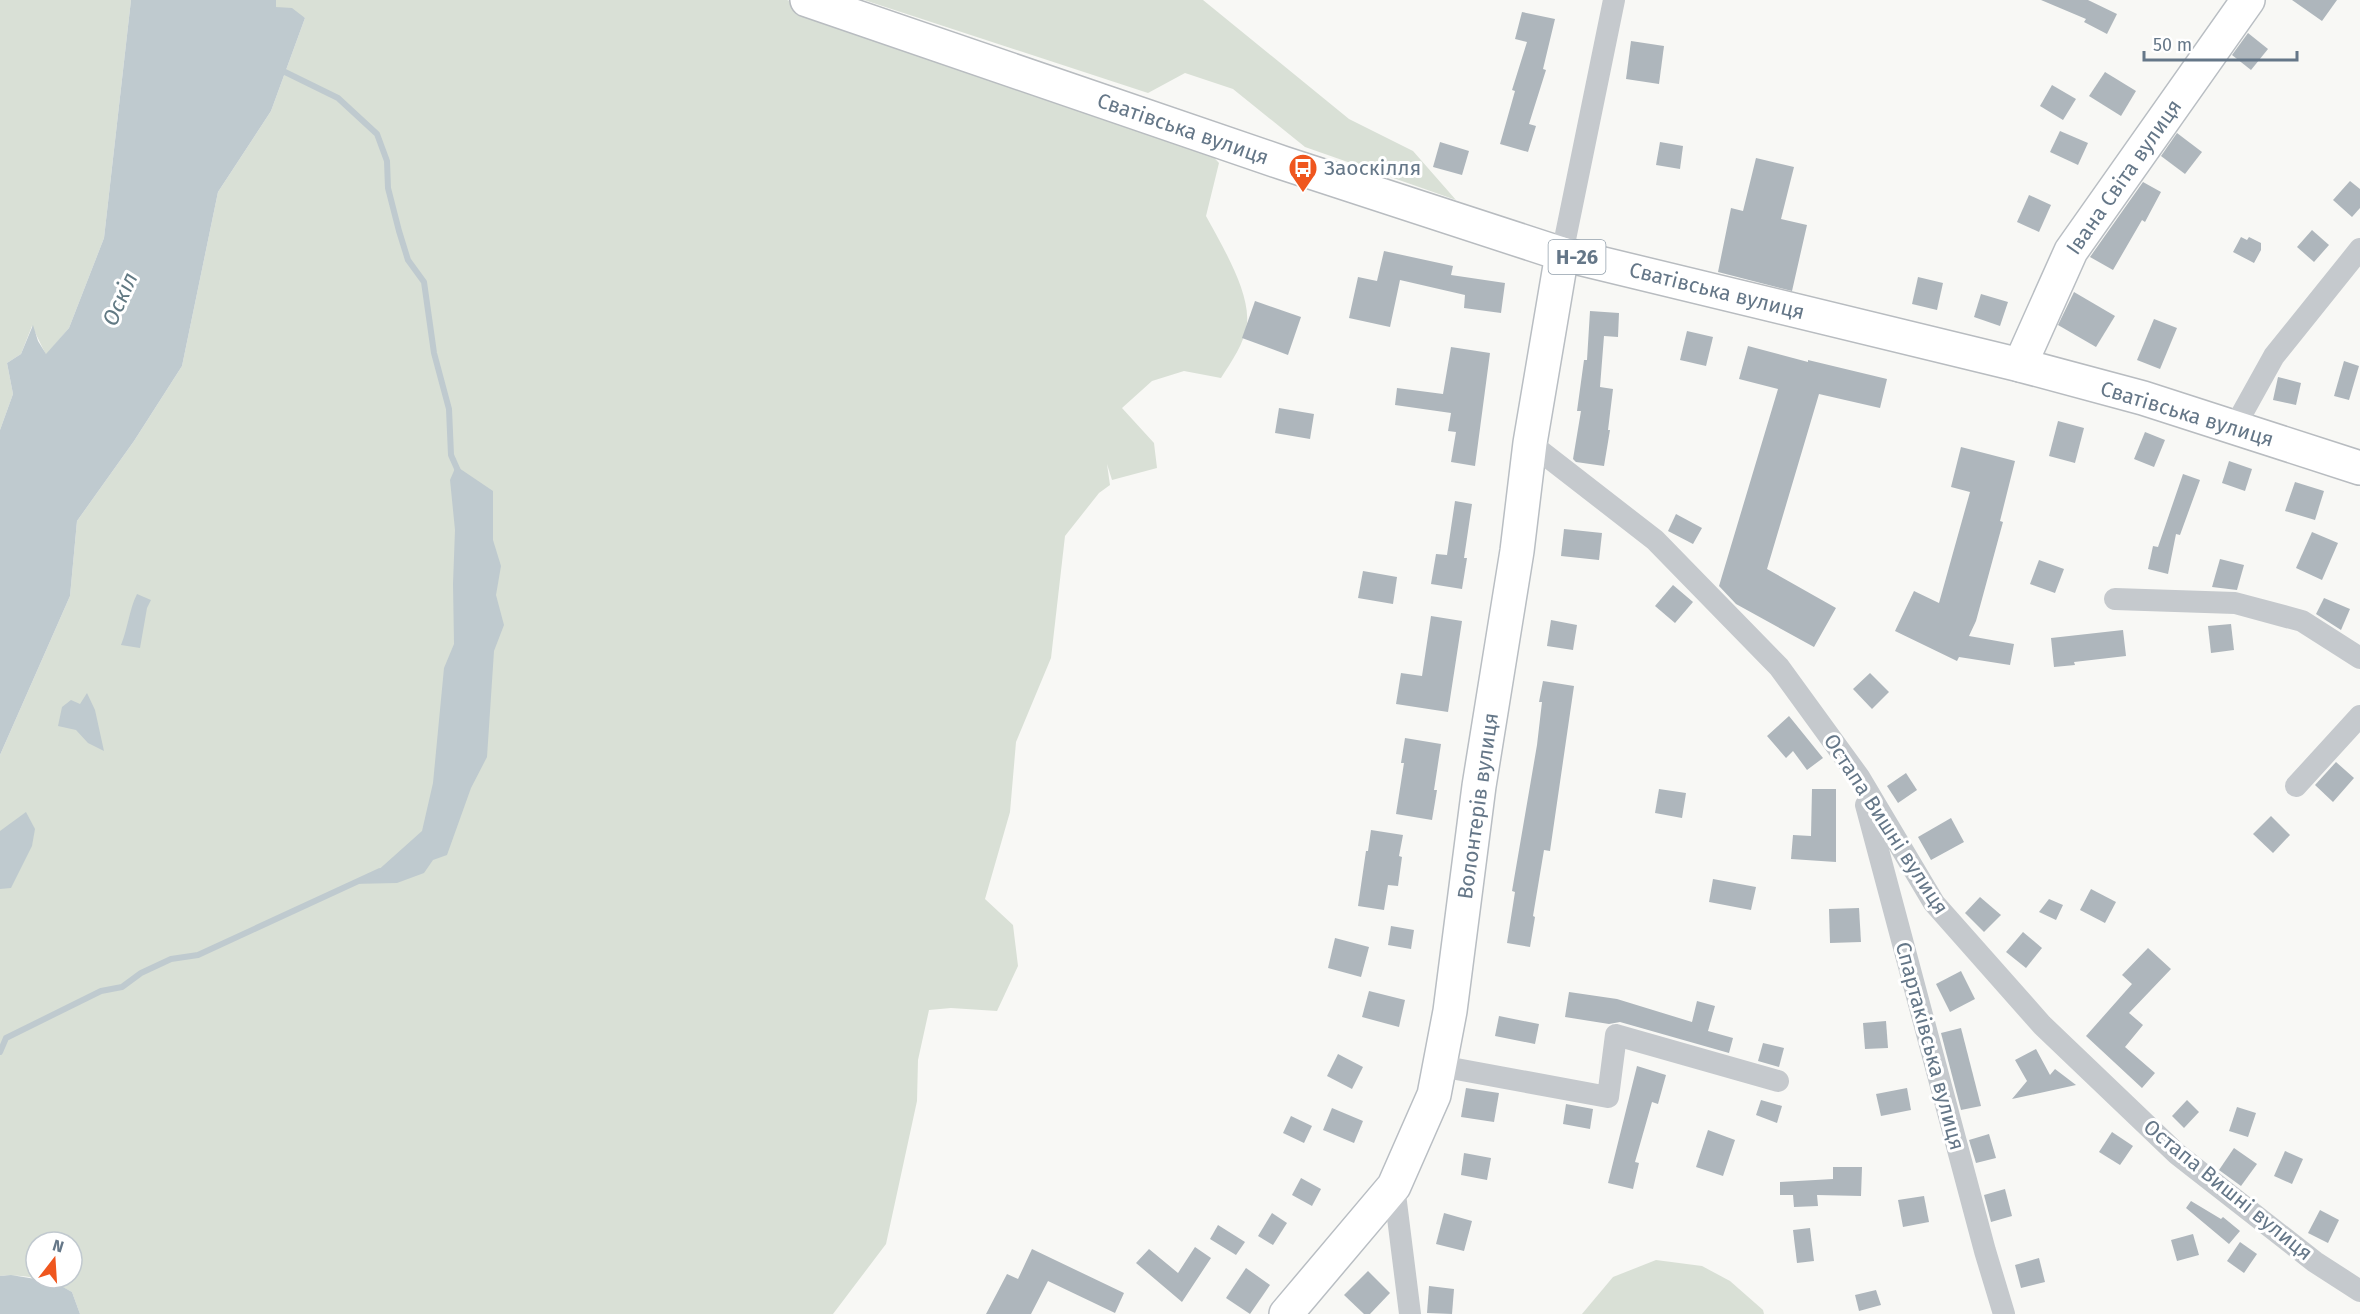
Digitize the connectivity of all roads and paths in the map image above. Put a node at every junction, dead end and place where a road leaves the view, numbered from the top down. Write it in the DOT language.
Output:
graph roads {
  1 [pos="807,0"];
  2 [pos="1614,0"];
  3 [pos="2248,0"];
  4 [pos="2360,249"];
  5 [pos="1562,254"];
  6 [pos="2020,365"];
  7 [pos="2234,428"];
  8 [pos="1530,443"];
  9 [pos="2360,468"];
  10 [pos="2115,599"];
  11 [pos="2360,658"];
  12 [pos="2360,716"];
  13 [pos="1859,777"];
  14 [pos="2296,786"];
  15 [pos="1440,1066"];
  16 [pos="1778,1081"];
  17 [pos="1394,1186"];
  18 [pos="2360,1291"];
  19 [pos="1286,1314"];
  20 [pos="1410,1314"];
  21 [pos="2004,1314"];
  1 -- 5 [label="main road, Сватівська вулиця / Н-26"];
  2 -- 5 [label="street"];
  3 -- 6 [label="main road, Івана Світа вулиця"];
  4 -- 7 [label="street"];
  5 -- 6 [label="main road, Сватівська вулиця / Н-26"];
  5 -- 8 [label="main road, Волонтерів вулиця"];
  6 -- 7 [label="main road, Сватівська вулиця / Н-26"];
  7 -- 9 [label="main road, Сватівська вулиця / Н-26"];
  8 -- 13 [label="street, Остапа Вишні вулиця"];
  8 -- 15 [label="main road, Волонтерів вулиця"];
  10 -- 11 [label="street"];
  12 -- 14 [label="street"];
  13 -- 18 [label="street, Остапа Вишні вулиця"];
  13 -- 21 [label="street, Спартаківська вулиця"];
  15 -- 16 [label="street"];
  15 -- 17 [label="main road, Волонтерів вулиця"];
  17 -- 19 [label="main road, Волонтерів вулиця"];
  17 -- 20 [label="street"];
}
